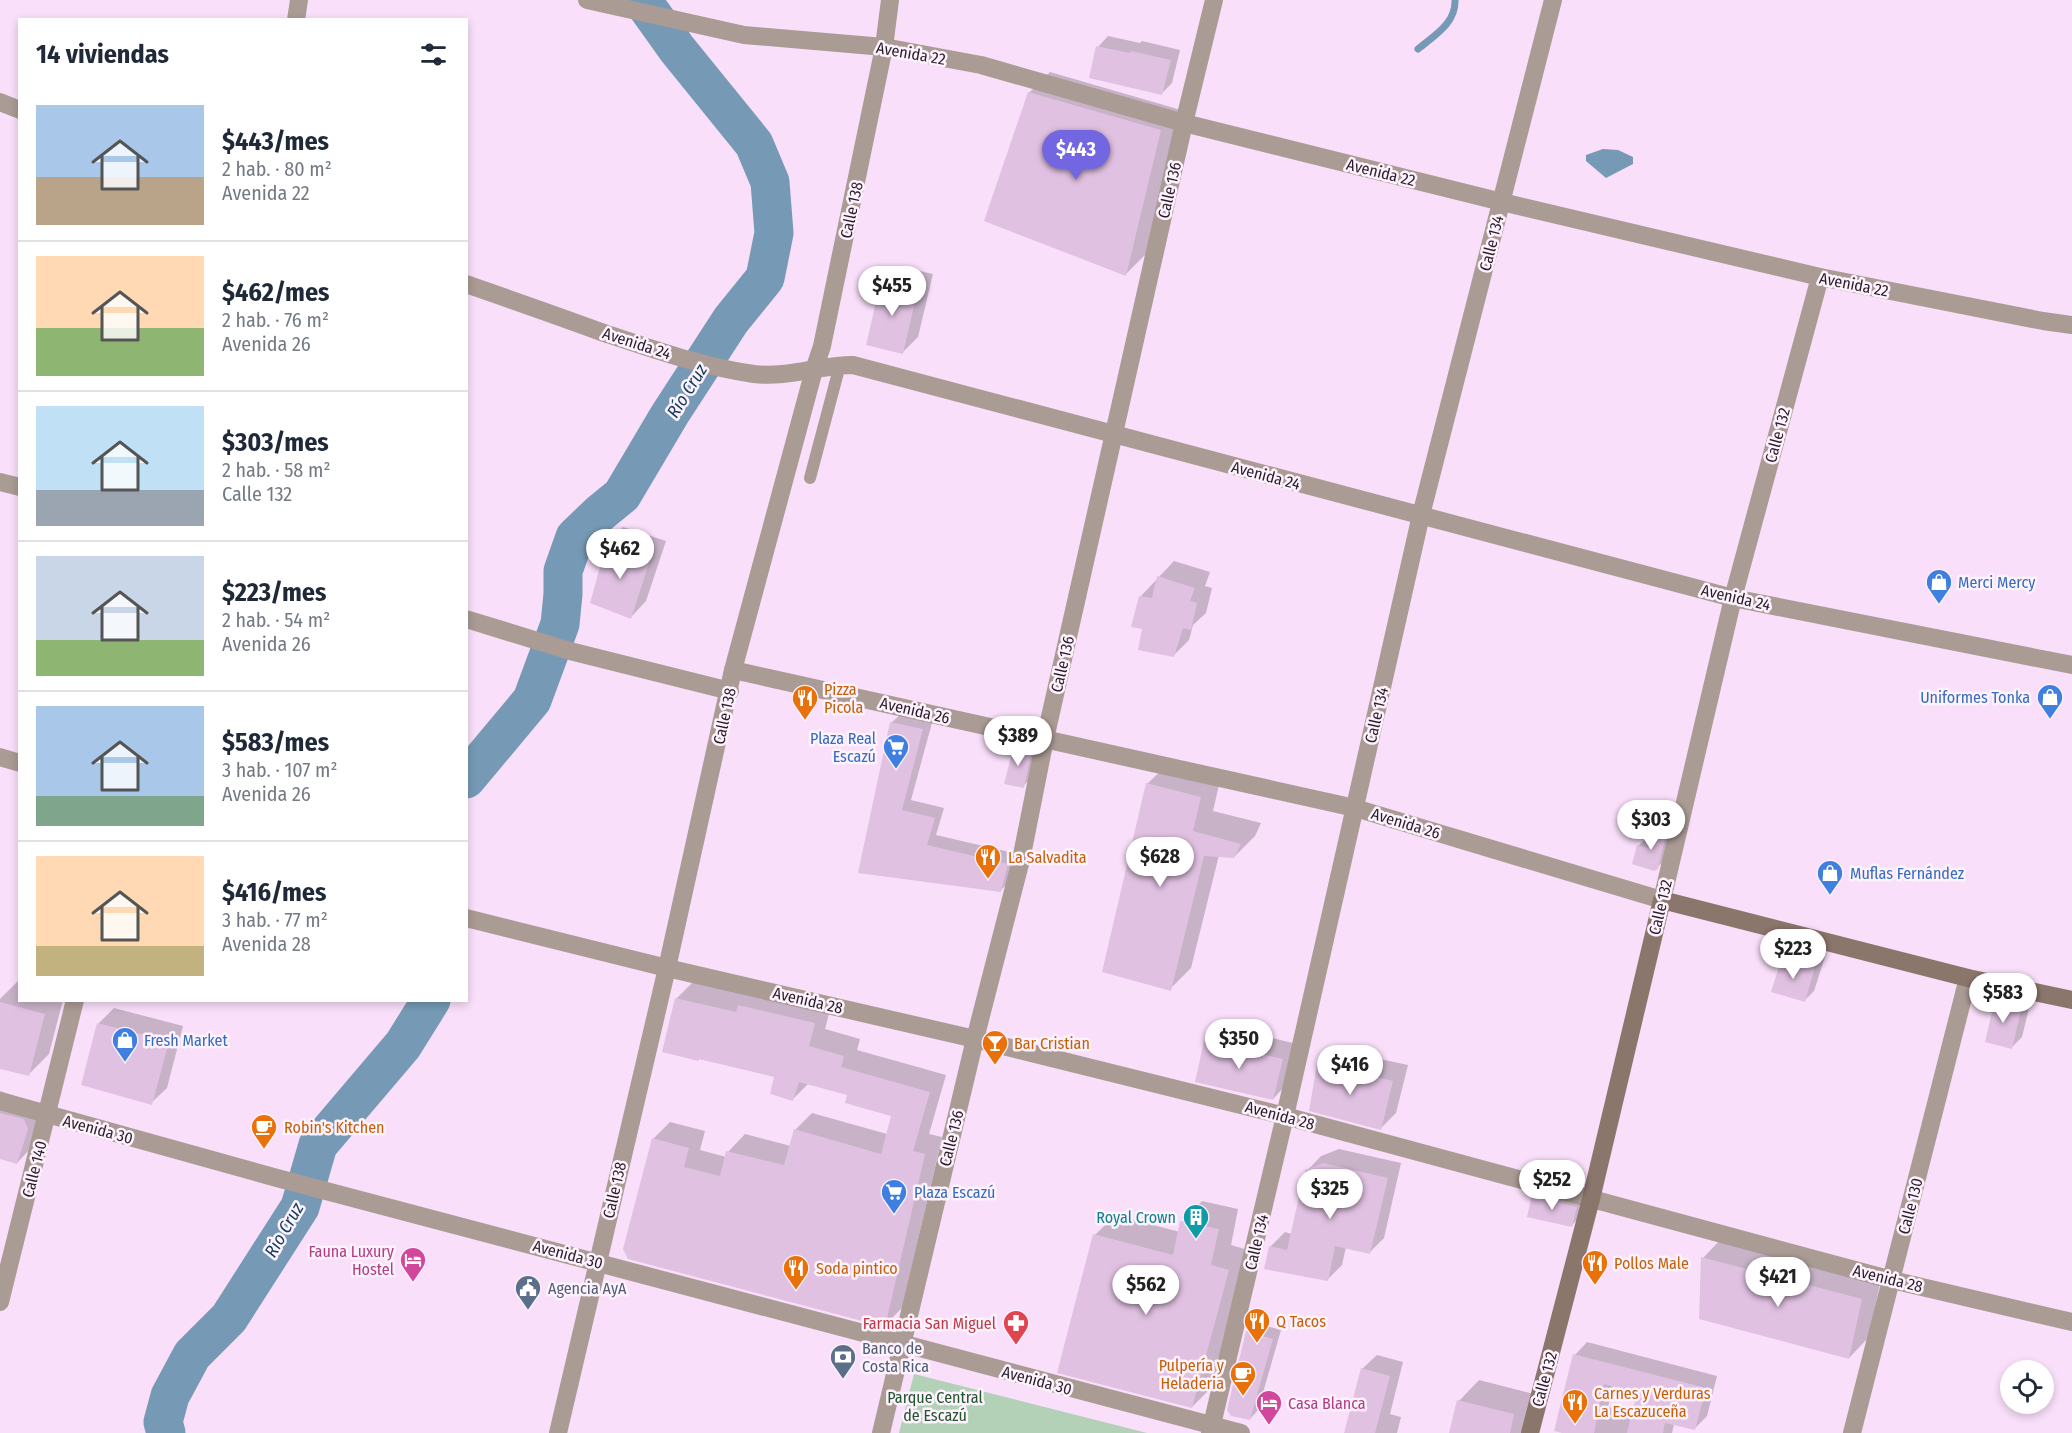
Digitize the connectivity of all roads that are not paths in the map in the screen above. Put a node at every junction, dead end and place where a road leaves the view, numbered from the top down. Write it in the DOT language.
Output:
graph roads {
  1 [pos="299,0"];
  2 [pos="587,0"];
  3 [pos="890,0"];
  4 [pos="1214,0"];
  5 [pos="1553,0"];
  6 [pos="296,18"];
  7 [pos="884,47"];
  8 [pos="0,102"];
  9 [pos="18,109"];
  10 [pos="1184,123"];
  11 [pos="1502,202"];
  12 [pos="1820,277"];
  13 [pos="468,285"];
  14 [pos="2072,325"];
  15 [pos="840,365"];
  16 [pos="814,370"];
  17 [pos="1114,435"];
  18 [pos="810,478"];
  19 [pos="0,482"];
  20 [pos="18,486"];
  21 [pos="1421,515"];
  22 [pos="1733,598"];
  23 [pos="468,620"];
  24 [pos="2072,665"];
  25 [pos="733,670"];
  26 [pos="730,691"];
  27 [pos="1045,739"];
  28 [pos="0,757"];
  29 [pos="18,762"];
  30 [pos="1355,808"];
  31 [pos="1662,900"];
  32 [pos="475,919"];
  33 [pos="667,968"];
  34 [pos="1968,978"];
  35 [pos="2072,999"];
  36 [pos="75,1002"];
  37 [pos="975,1039"];
  38 [pos="0,1101"];
  39 [pos="47,1115"];
  40 [pos="1285,1116"];
  41 [pos="1591,1199"];
  42 [pos="597,1262"];
  43 [pos="1892,1280"];
  44 [pos="0,1302"];
  45 [pos="2072,1322"];
  46 [pos="901,1344"];
  47 [pos="1211,1429"];
  48 [pos="558,1433"];
  49 [pos="881,1433"];
  50 [pos="1241,1433"];
  51 [pos="1530,1433"];
  52 [pos="1852,1433"];
  1 -- 6 [label="street"];
  2 -- 7 [label="street, Avenida 22"];
  3 -- 7 [label="street, Calle 138"];
  4 -- 10 [label="street, Calle 136"];
  5 -- 11 [label="street, Calle 134"];
  7 -- 10 [label="street, Avenida 22"];
  7 -- 16 [label="street, Calle 138"];
  8 -- 9 [label="street"];
  10 -- 11 [label="street, Avenida 22"];
  10 -- 17 [label="street, Calle 136"];
  11 -- 12 [label="street, Avenida 22"];
  11 -- 21 [label="street, Calle 134"];
  12 -- 14 [label="street, Avenida 22"];
  12 -- 22 [label="street, Calle 132"];
  13 -- 16 [label="street, Avenida 24"];
  15 -- 16 [label="street, Avenida 24"];
  15 -- 17 [label="street, Avenida 24"];
  15 -- 18 [label="lane"];
  16 -- 25 [label="street, Calle 138"];
  17 -- 21 [label="street, Avenida 24"];
  17 -- 27 [label="street, Calle 136"];
  19 -- 20 [label="street"];
  21 -- 22 [label="street, Avenida 24"];
  21 -- 30 [label="street, Calle 134"];
  22 -- 24 [label="street, Avenida 24"];
  22 -- 31 [label="street, Calle 132"];
  23 -- 26 [label="street"];
  25 -- 26 [label="street, Calle 138"];
  25 -- 27 [label="street, Avenida 26"];
  26 -- 33 [label="street, Calle 138"];
  27 -- 30 [label="street, Avenida 26"];
  27 -- 37 [label="street, Calle 136"];
  28 -- 29 [label="street"];
  30 -- 31 [label="street, Avenida 26"];
  30 -- 40 [label="street, Calle 134"];
  31 -- 34 [label="main road, Avenida 26"];
  31 -- 41 [label="main road, Calle 132"];
  32 -- 33 [label="street, Avenida 28"];
  33 -- 37 [label="street, Avenida 28"];
  33 -- 42 [label="street, Calle 138"];
  34 -- 35 [label="main road, Avenida 26"];
  34 -- 43 [label="street, Calle 130"];
  36 -- 39 [label="street, Calle 140"];
  37 -- 40 [label="street, Avenida 28"];
  37 -- 46 [label="street, Calle 136"];
  38 -- 39 [label="street, Avenida 30"];
  39 -- 42 [label="street, Avenida 30"];
  39 -- 44 [label="street, Calle 140"];
  40 -- 41 [label="street, Avenida 28"];
  40 -- 47 [label="street, Calle 134"];
  41 -- 43 [label="street, Avenida 28"];
  41 -- 51 [label="main road, Calle 132"];
  42 -- 46 [label="street, Avenida 30"];
  42 -- 48 [label="street, Calle 138"];
  43 -- 45 [label="street, Avenida 28"];
  43 -- 52 [label="street, Calle 130"];
  46 -- 47 [label="street, Avenida 30"];
  46 -- 49 [label="street, Calle 136"];
  47 -- 50 [label="street, Avenida 30"];
}
